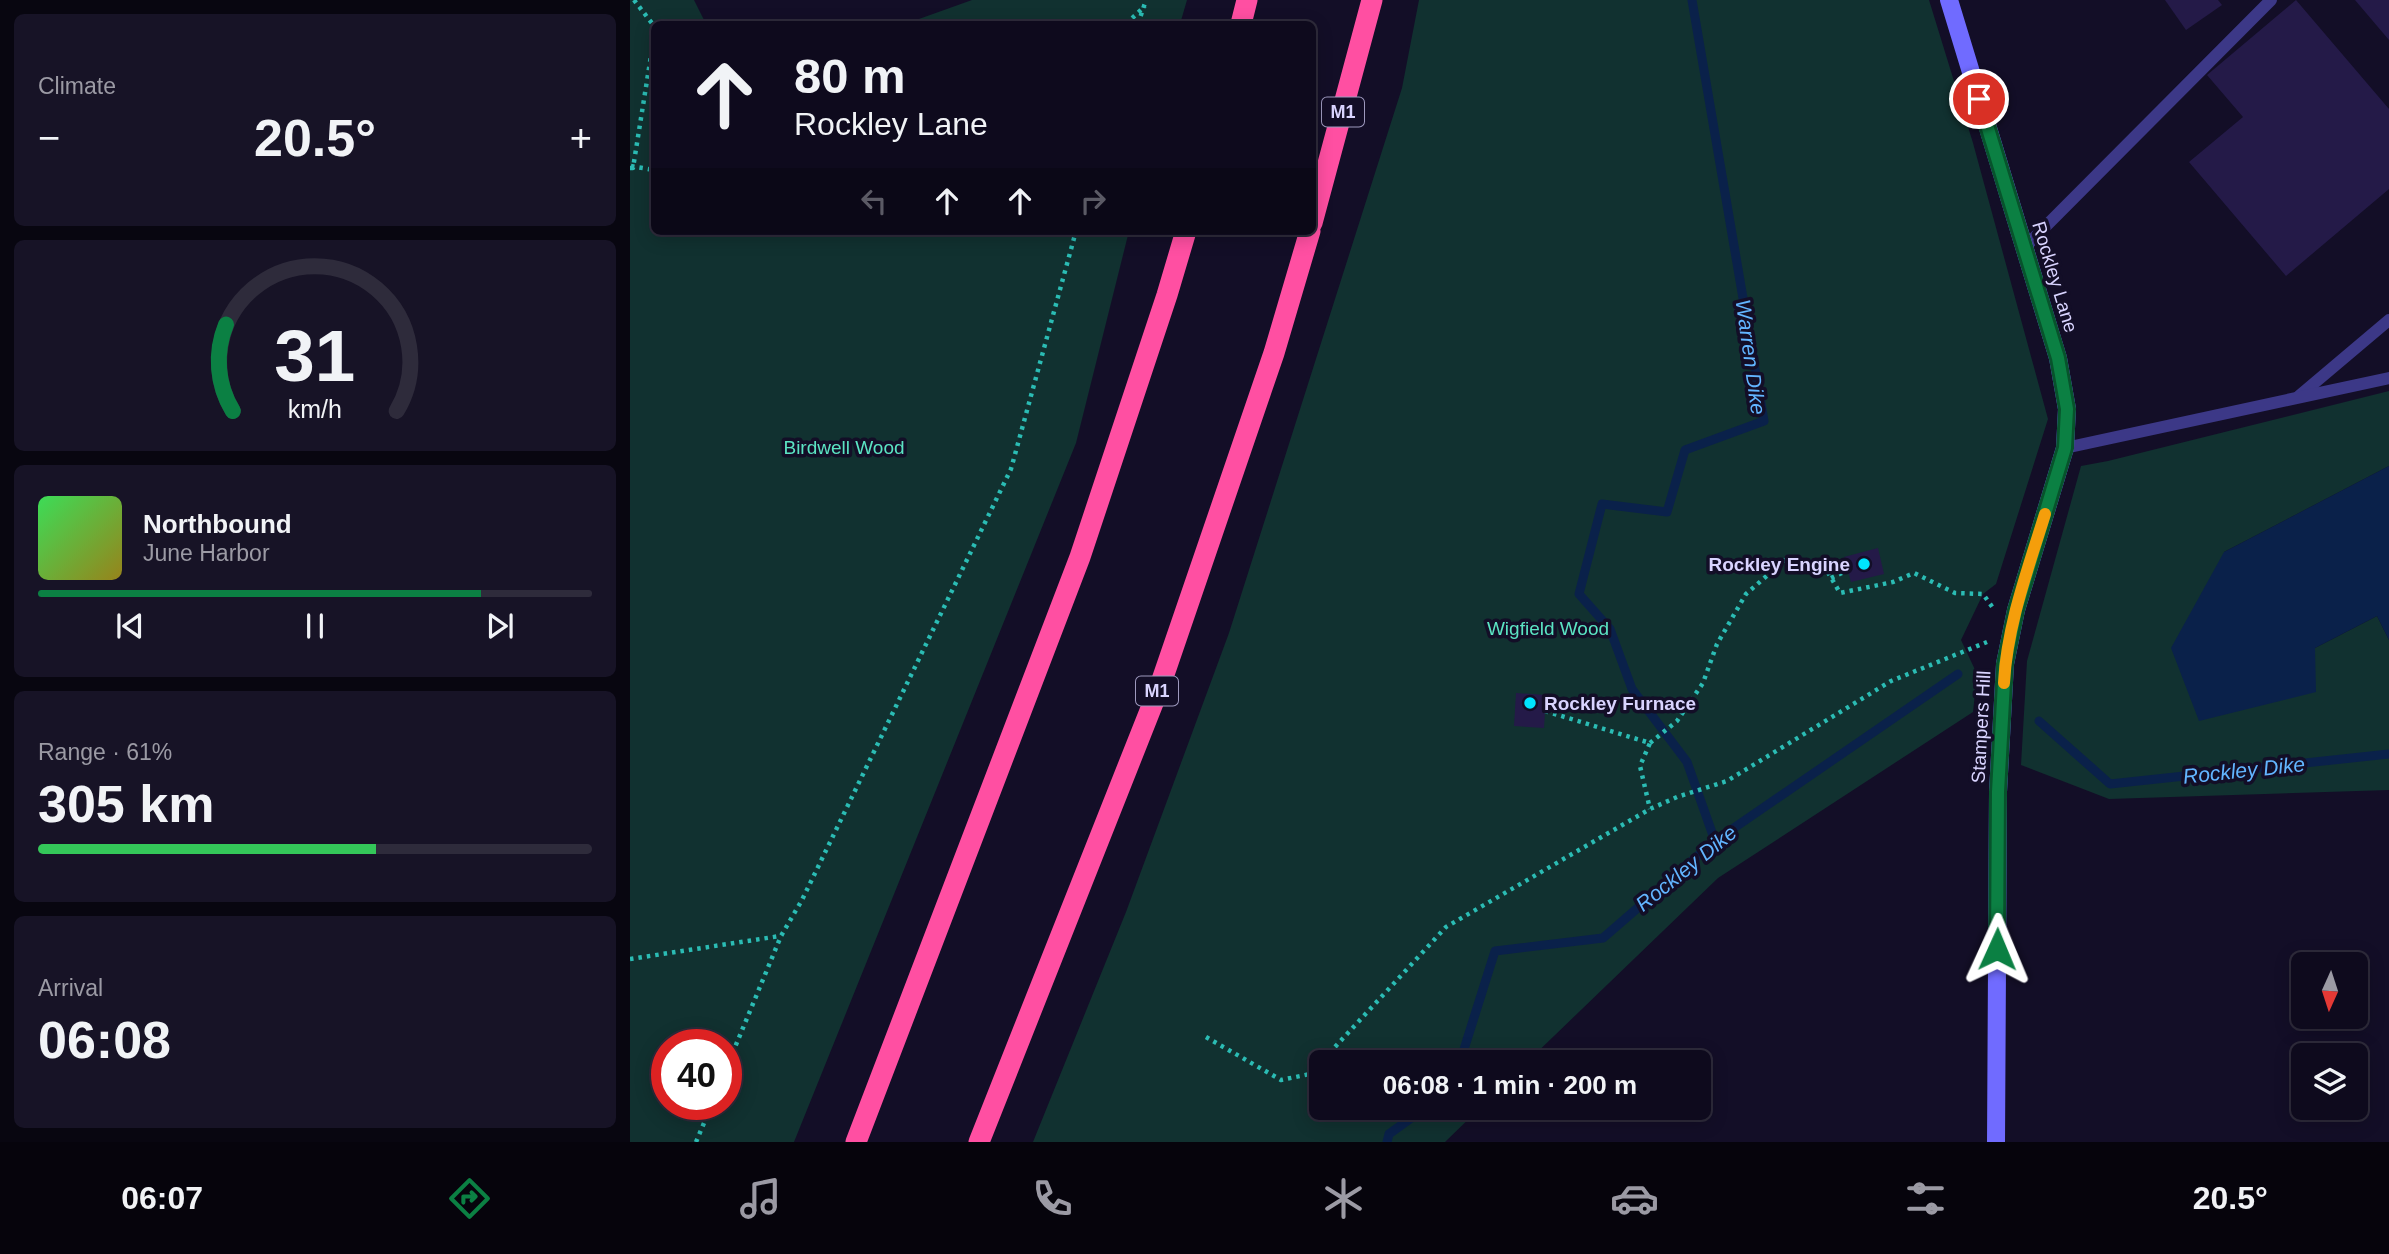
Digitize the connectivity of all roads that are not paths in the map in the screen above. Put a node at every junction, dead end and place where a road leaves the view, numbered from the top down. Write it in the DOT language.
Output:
graph roads {
  1 [pos="1247,0"];
  2 [pos="1372,0"];
  3 [pos="1949,0"];
  4 [pos="2271,0"];
  5 [pos="1242,21"];
  6 [pos="1316,208"];
  7 [pos="1185,235"];
  8 [pos="1309,235"];
  9 [pos="2024,248"];
  10 [pos="2389,320"];
  11 [pos="2389,378"];
  12 [pos="2296,399"];
  13 [pos="2065,448"];
  14 [pos="2016,610"];
  15 [pos="856,1142"];
  16 [pos="979,1142"];
  17 [pos="1996,1142"];
  1 -- 5 [label="highway"];
  2 -- 6 [label="highway, M1"];
  3 -- 9 [label="street, Rockley Lane"];
  4 -- 9 [label="lane"];
  7 -- 15 [label="highway"];
  8 -- 16 [label="highway, M1"];
  9 -- 13 [label="street, Rockley Lane"];
  10 -- 12 [label="lane"];
  11 -- 12 [label="lane"];
  12 -- 13 [label="lane"];
  13 -- 14 [label="street, Rockley Lane"];
  14 -- 17 [label="street, Stampers Hill"];
}
